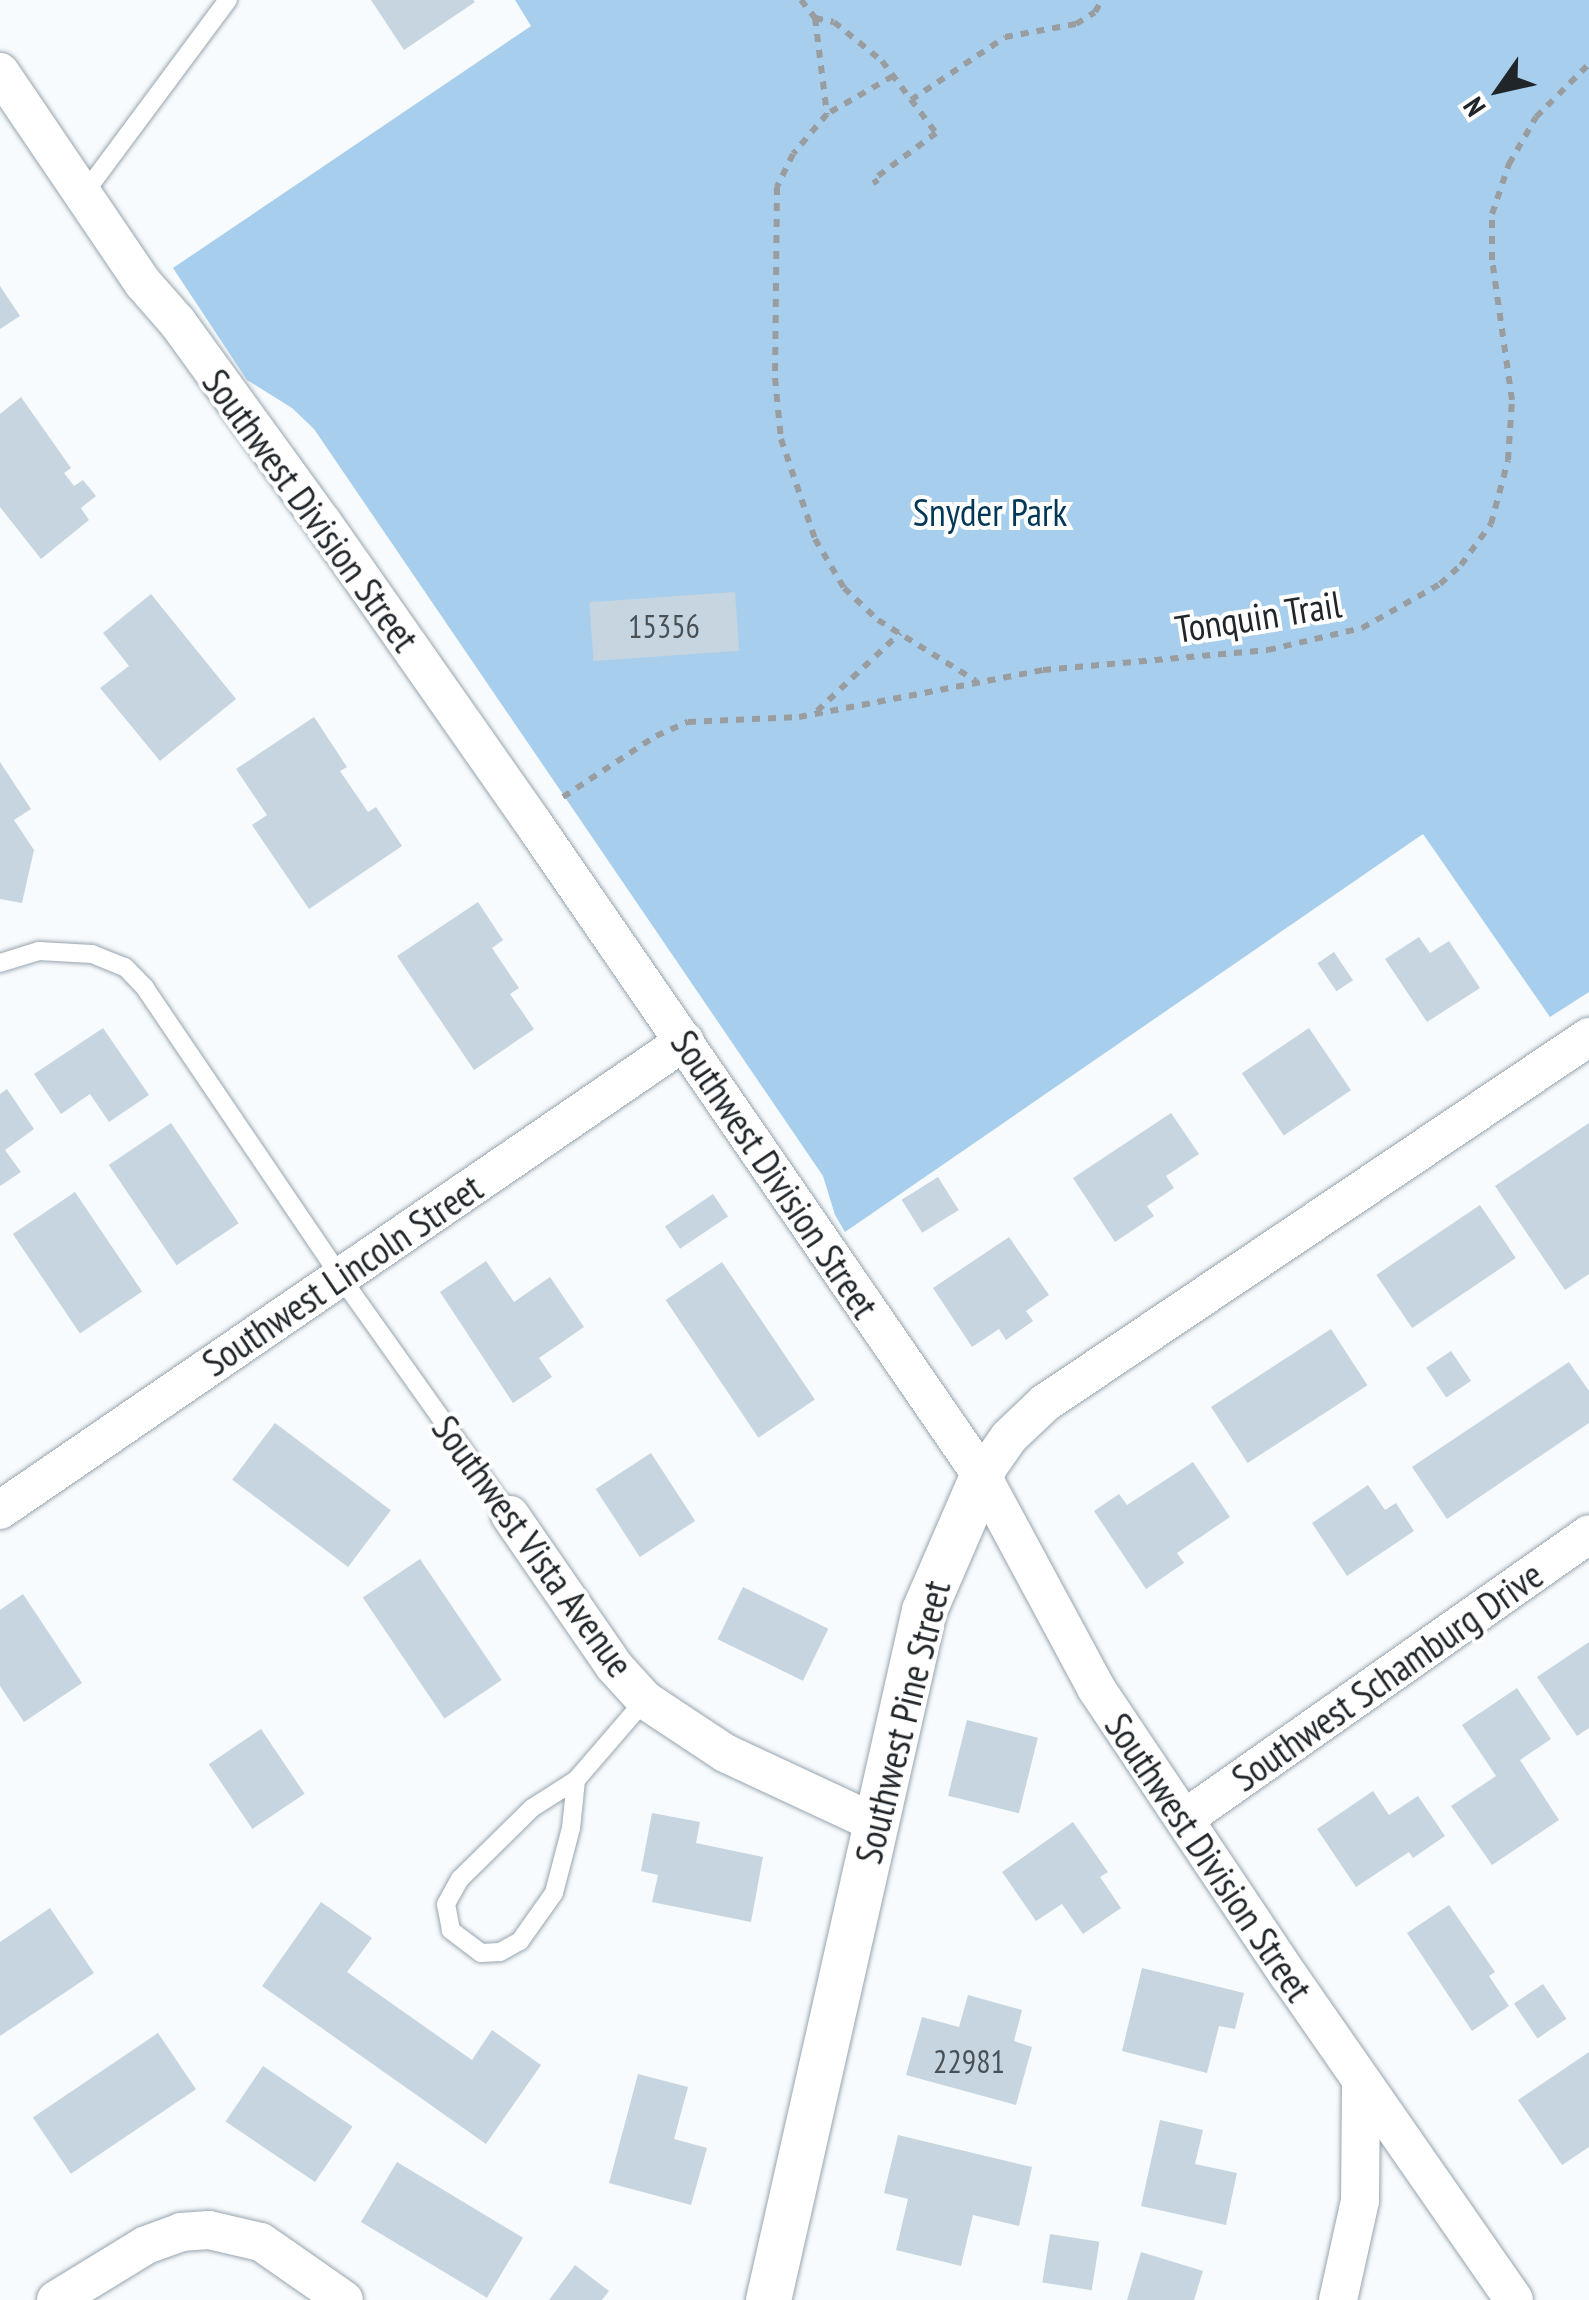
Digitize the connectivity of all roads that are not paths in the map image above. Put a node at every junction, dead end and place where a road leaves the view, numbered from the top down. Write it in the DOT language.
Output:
graph roads {
  1 [pos="228,0"];
  2 [pos="0,72"];
  3 [pos="83,196"];
  4 [pos="0,964"];
  5 [pos="1589,1036"];
  6 [pos="685,1041"];
  7 [pos="340,1276"];
  8 [pos="982,1476"];
  9 [pos="0,1510"];
  10 [pos="510,1515"];
  11 [pos="1589,1534"];
  12 [pos="644,1700"];
  13 [pos="576,1780"];
  14 [pos="1184,1818"];
  15 [pos="875,1823"];
  16 [pos="1361,2081"];
  17 [pos="56,2300"];
  18 [pos="344,2300"];
  19 [pos="768,2300"];
  20 [pos="1338,2300"];
  21 [pos="1514,2300"];
  1 -- 3 [label="lane"];
  2 -- 3 [label="street, Southwest Division Street"];
  3 -- 6 [label="street, Southwest Division Street"];
  4 -- 7 [label="lane, Southwest Vista Avenue"];
  5 -- 8 [label="street, Southwest Pine Street"];
  6 -- 7 [label="street, Southwest Lincoln Street"];
  6 -- 8 [label="street, Southwest Division Street"];
  7 -- 9 [label="street, Southwest Lincoln Street"];
  7 -- 10 [label="lane, Southwest Vista Avenue"];
  8 -- 14 [label="street, Southwest Division Street"];
  8 -- 15 [label="street, Southwest Pine Street"];
  10 -- 12 [label="street, Southwest Vista Avenue"];
  11 -- 14 [label="street, Southwest Schamburg Drive"];
  12 -- 13 [label="lane"];
  12 -- 15 [label="street, Southwest Vista Avenue"];
  13 -- 13 [label="lane"];
  14 -- 16 [label="street, Southwest Division Street"];
  15 -- 19 [label="street, Southwest Pine Street"];
  16 -- 20 [label="street"];
  16 -- 21 [label="street, Southwest Division Street"];
  17 -- 18 [label="street"];
}
